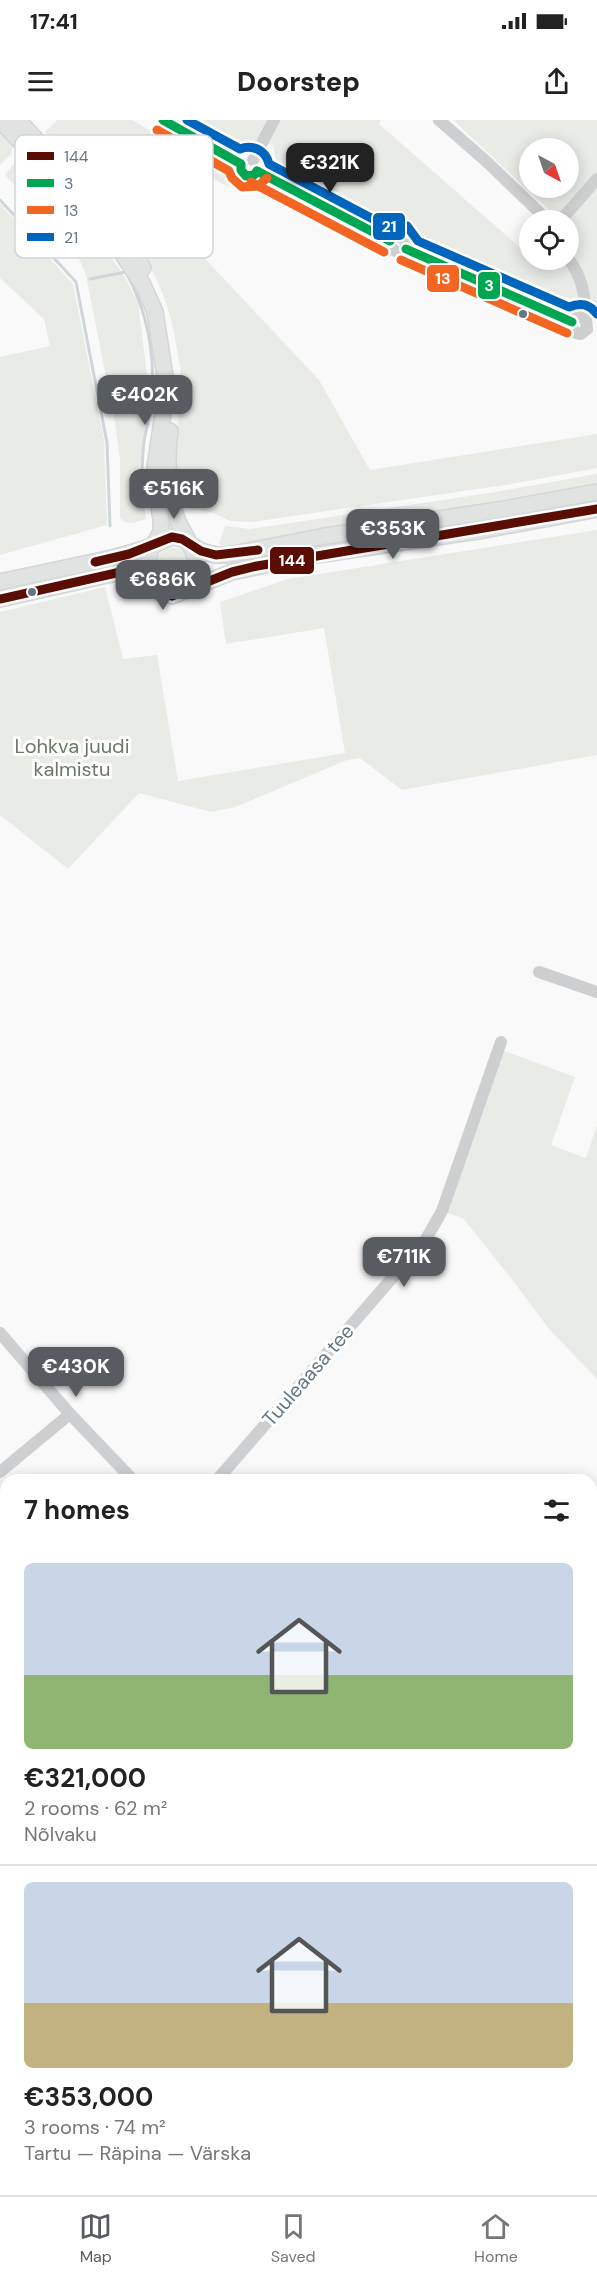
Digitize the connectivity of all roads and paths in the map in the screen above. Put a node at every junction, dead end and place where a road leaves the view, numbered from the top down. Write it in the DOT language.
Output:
graph roads {
  1 [pos="0,120"];
  2 [pos="163,120"];
  3 [pos="274,120"];
  4 [pos="440,120"];
  5 [pos="21,130"];
  6 [pos="192,135"];
  7 [pos="213,146"];
  8 [pos="250,165"];
  9 [pos="597,179"];
  10 [pos="537,210"];
  11 [pos="570,210"];
  12 [pos="124,258"];
  13 [pos="138,258"];
  14 [pos="574,270"];
  15 [pos="589,326"];
  16 [pos="597,492"];
  17 [pos="597,510"];
  18 [pos="157,542"];
  19 [pos="188,543"];
  20 [pos="0,582"];
  21 [pos="153,586"];
  22 [pos="184,592"];
  23 [pos="0,599"];
  24 [pos="539,972"];
  25 [pos="597,992"];
  26 [pos="501,1042"];
  27 [pos="0,1333"];
  28 [pos="70,1414"];
  29 [pos="0,1472"];
  30 [pos="127,1474"];
  31 [pos="222,1474"];
  1 -- 5 [label="main road"];
  2 -- 6 [label="street"];
  3 -- 8 [label="street"];
  4 -- 10 [label="street"];
  7 -- 8 [label="street"];
  8 -- 15 [label="street"];
  9 -- 11 [label="street"];
  12 -- 18 [label="main road"];
  13 -- 19 [label="main road"];
  14 -- 15 [label="street"];
  16 -- 19 [label="main road"];
  17 -- 22 [label="main road"];
  18 -- 19 [label="main road"];
  18 -- 20 [label="main road"];
  18 -- 21 [label="main road"];
  19 -- 22 [label="main road"];
  21 -- 22 [label="main road"];
  21 -- 23 [label="main road"];
  24 -- 25 [label="street"];
  26 -- 31 [label="street, Tuuleaasa tee"];
  27 -- 28 [label="street"];
  28 -- 29 [label="street"];
  28 -- 30 [label="street"];
}
